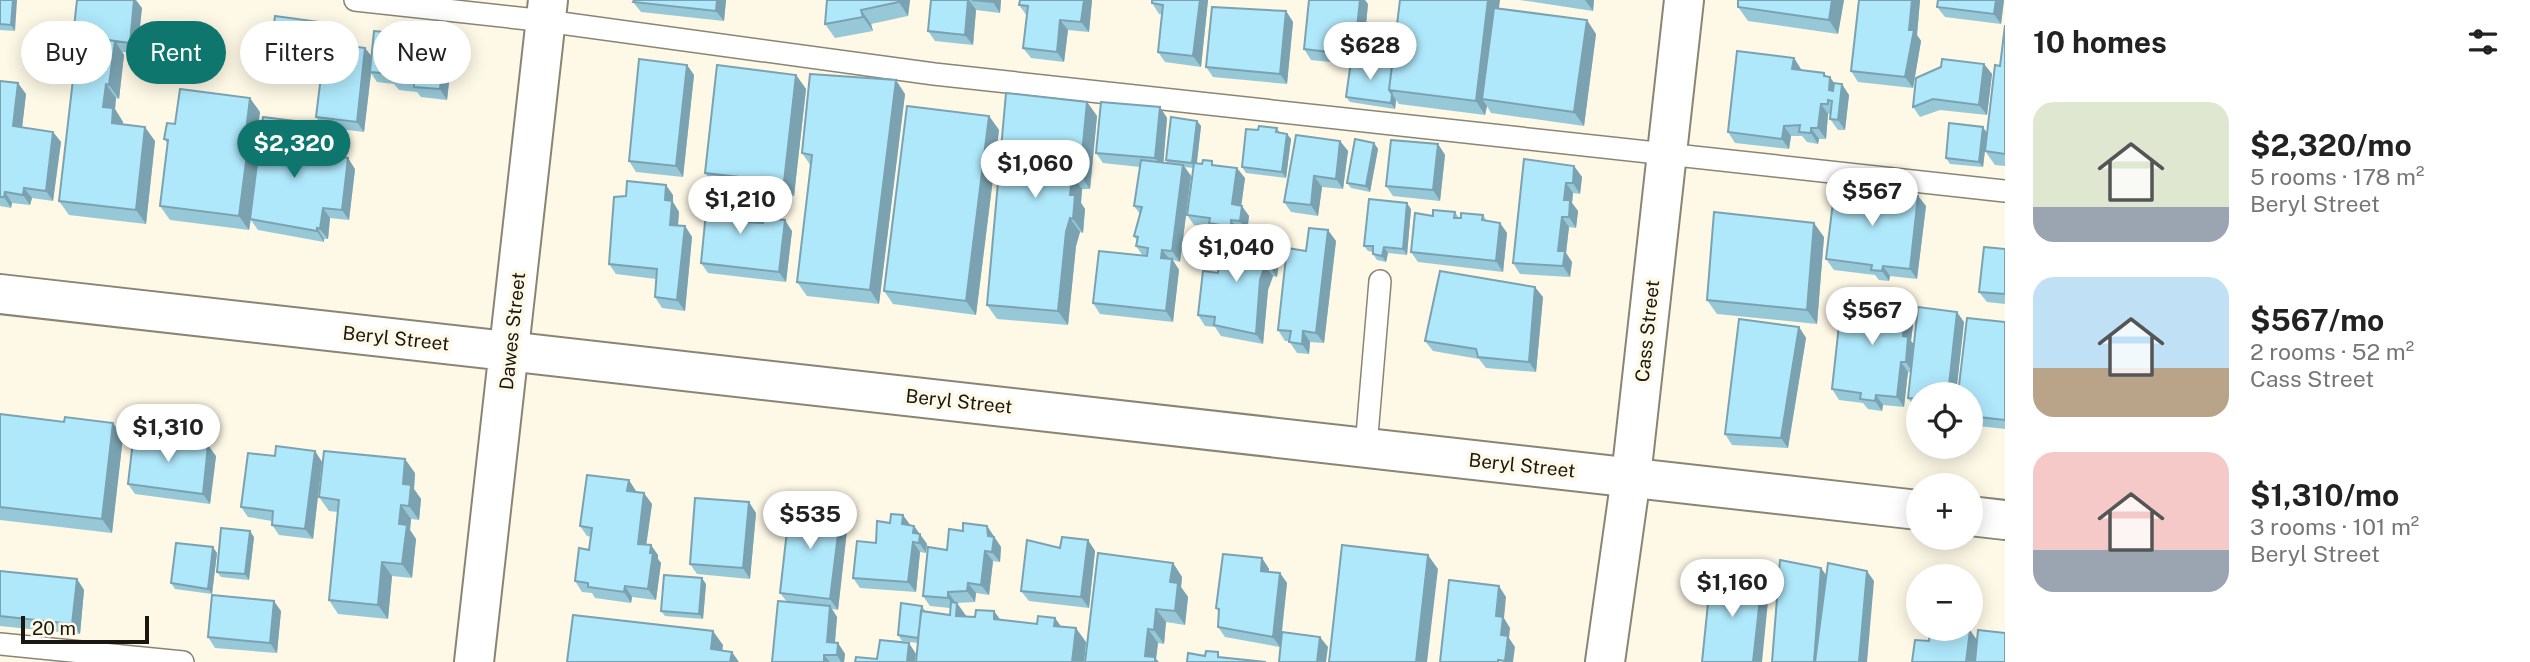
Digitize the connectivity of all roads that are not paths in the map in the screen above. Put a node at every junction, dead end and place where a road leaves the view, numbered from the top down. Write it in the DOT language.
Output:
graph roads {
  1 [pos="355,0"];
  2 [pos="1684,0"];
  3 [pos="547,11"];
  4 [pos="1667,151"];
  5 [pos="2005,191"];
  6 [pos="1380,281"];
  7 [pos="0,294"];
  8 [pos="510,350"];
  9 [pos="1366,447"];
  10 [pos="1631,477"];
  11 [pos="1906,509"];
  12 [pos="1983,517"];
  13 [pos="2005,520"];
  14 [pos="0,644"];
  15 [pos="183,662"];
  16 [pos="474,662"];
  17 [pos="1605,662"];
  1 -- 3 [label="lane"];
  2 -- 4 [label="street, Cass Street"];
  3 -- 4 [label="lane"];
  3 -- 8 [label="street, Dawes Street"];
  4 -- 5 [label="lane"];
  4 -- 10 [label="street, Cass Street"];
  6 -- 9 [label="lane"];
  7 -- 8 [label="street, Beryl Street"];
  8 -- 9 [label="street, Beryl Street"];
  8 -- 16 [label="street, Dawes Street"];
  9 -- 10 [label="street, Beryl Street"];
  10 -- 11 [label="street, Beryl Street"];
  10 -- 17 [label="street, Cass Street"];
  12 -- 13 [label="street"];
  14 -- 15 [label="lane"];
}
